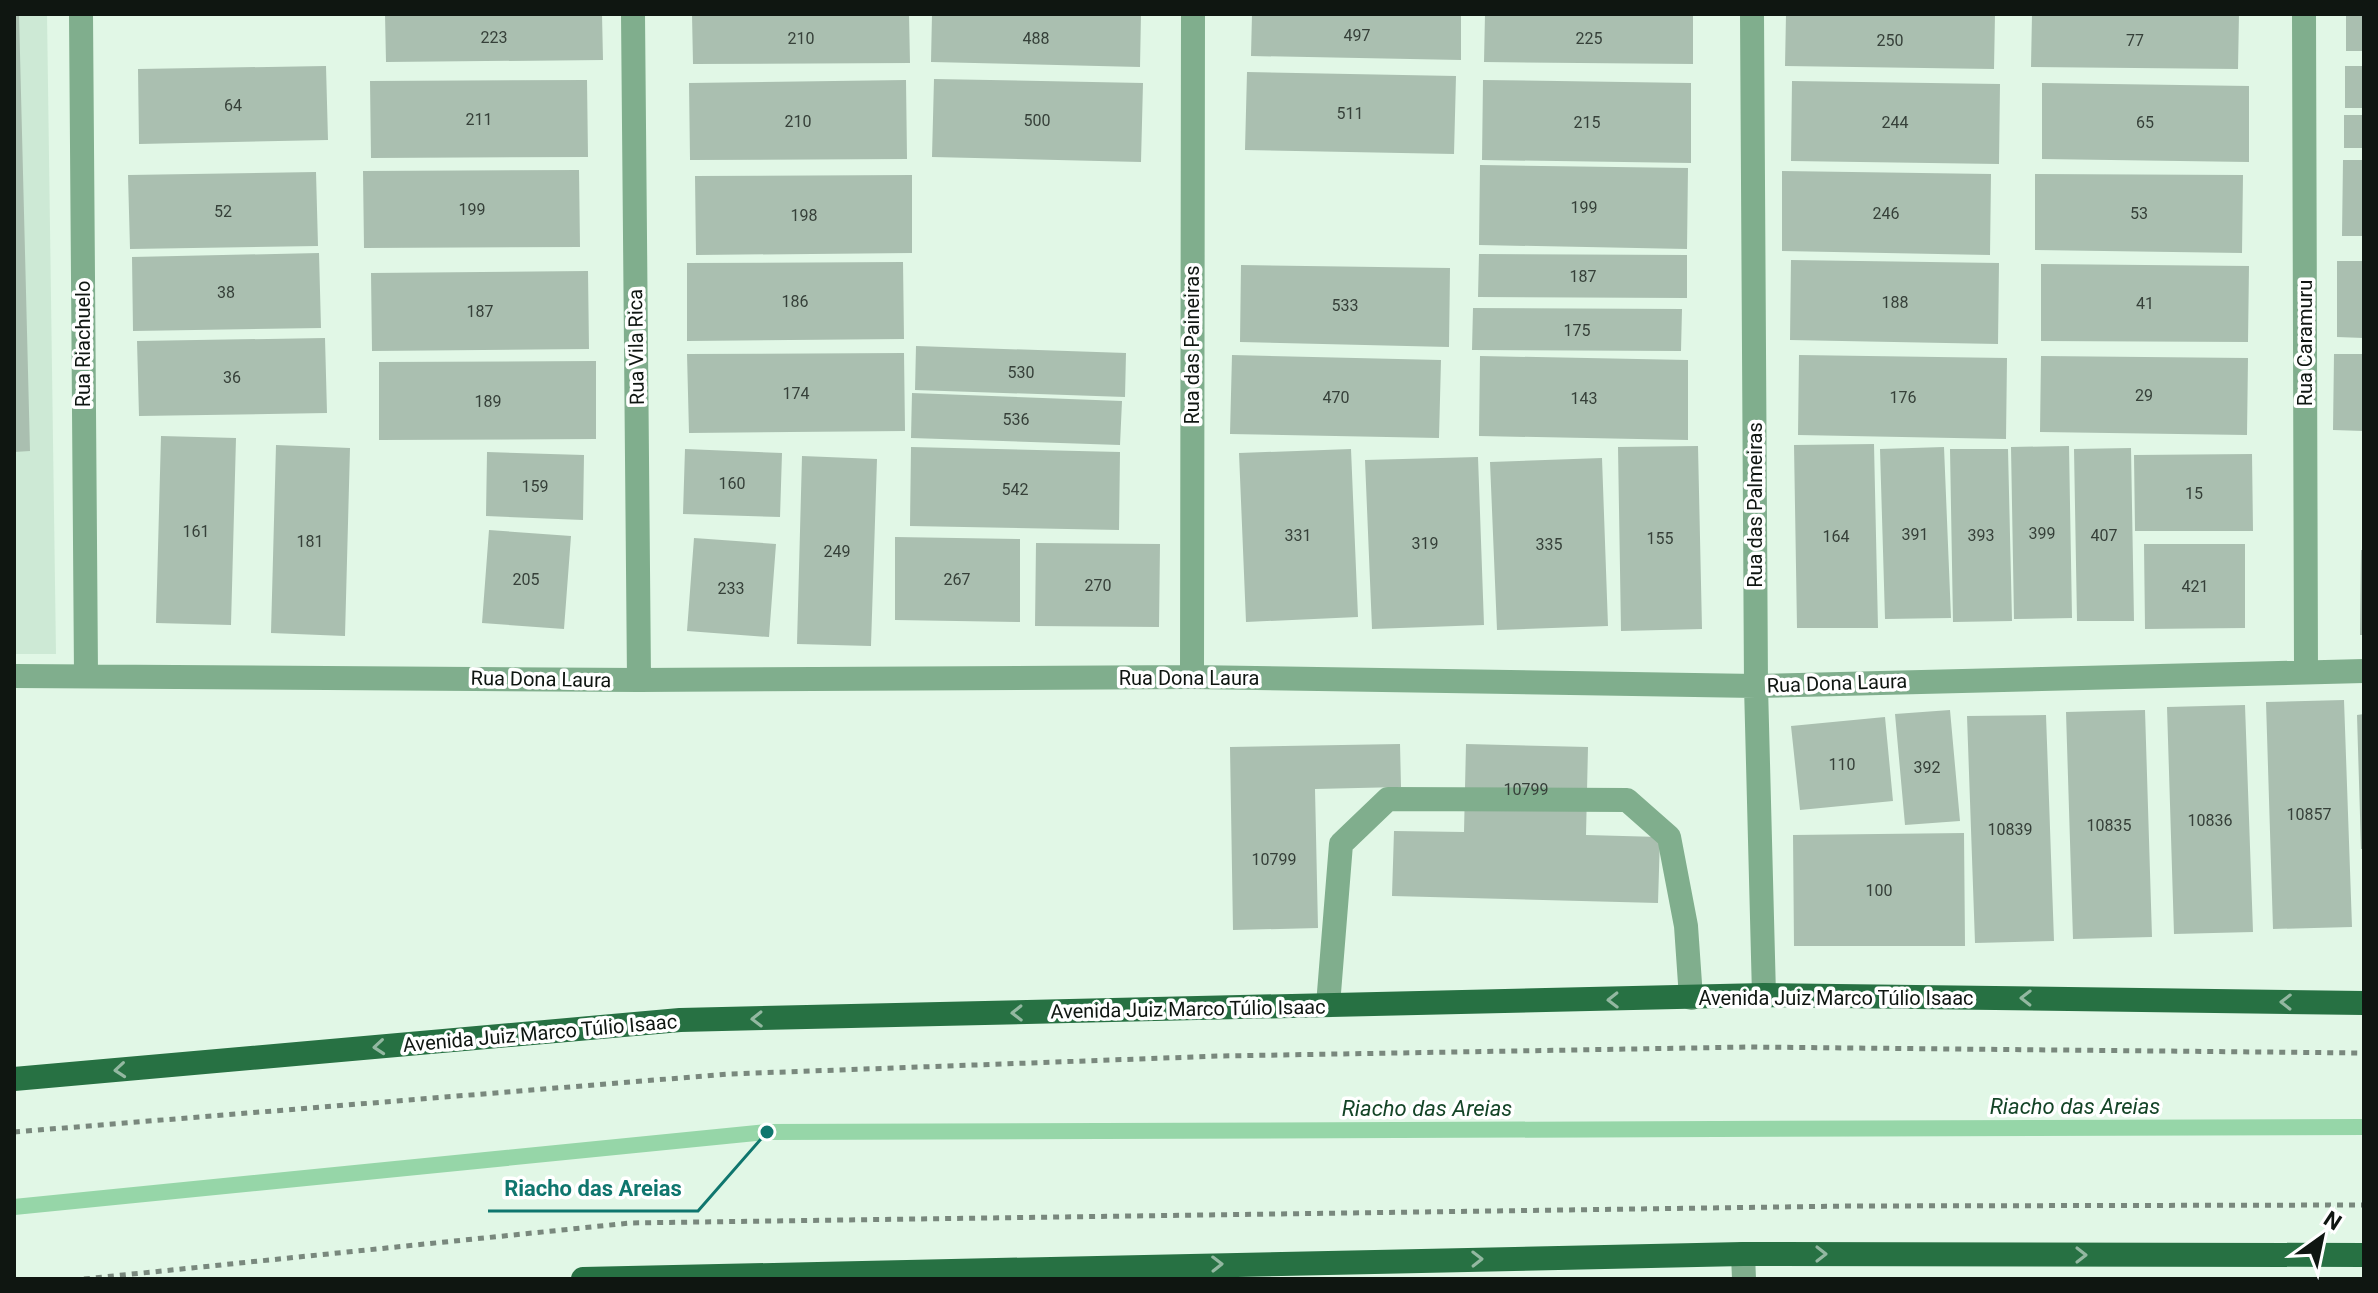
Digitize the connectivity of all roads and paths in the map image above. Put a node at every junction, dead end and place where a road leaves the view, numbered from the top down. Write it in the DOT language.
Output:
graph roads {
  1 [pos="81,14"];
  2 [pos="633,14"];
  3 [pos="1193,14"];
  4 [pos="1752,14"];
  5 [pos="2304,14"];
  6 [pos="2306,671"];
  7 [pos="2364,671"];
  8 [pos="86,674"];
  9 [pos="14,676"];
  10 [pos="1192,677"];
  11 [pos="639,680"];
  12 [pos="1756,686"];
  13 [pos="1764,995"];
  14 [pos="1691,998"];
  15 [pos="2364,1003"];
  16 [pos="1328,1005"];
  17 [pos="2364,1053"];
  18 [pos="14,1079"];
  19 [pos="14,1132"];
  20 [pos="2364,1205"];
  21 [pos="1743,1254"];
  22 [pos="2364,1255"];
  23 [pos="607,1278"];
  24 [pos="84,1279"];
  25 [pos="583,1279"];
  26 [pos="1744,1279"];
  1 -- 8 [label="street, Rua Riachuelo"];
  2 -- 11 [label="street, Rua Vila Rica"];
  3 -- 10 [label="street, Rua das Paineiras"];
  4 -- 12 [label="street, Rua das Palmeiras"];
  5 -- 6 [label="street, Rua Caramuru"];
  6 -- 7 [label="street, Rua Dona Laura"];
  6 -- 12 [label="street, Rua Dona Laura"];
  8 -- 9 [label="street, Rua Dona Laura"];
  8 -- 11 [label="street, Rua Dona Laura"];
  10 -- 11 [label="street, Rua Dona Laura"];
  10 -- 12 [label="street, Rua Dona Laura"];
  12 -- 13 [label="street, Rua das Palmeiras"];
  13 -- 14 [label="main road, Avenida Juiz Marco Túlio Isaac"];
  15 -- 13 [label="main road, Avenida Juiz Marco Túlio Isaac, one-way"];
  14 -- 16 [label="main road, Avenida Juiz Marco Túlio Isaac, one-way"];
  14 -- 16 [label="street"];
  16 -- 18 [label="main road, Avenida Juiz Marco Túlio Isaac, one-way"];
  17 -- 19 [label="path"];
  20 -- 24 [label="path"];
  21 -- 22 [label="main road, one-way"];
  23 -- 21 [label="main road, one-way"];
  21 -- 26 [label="street"];
  23 -- 25 [label="main road"];
}
